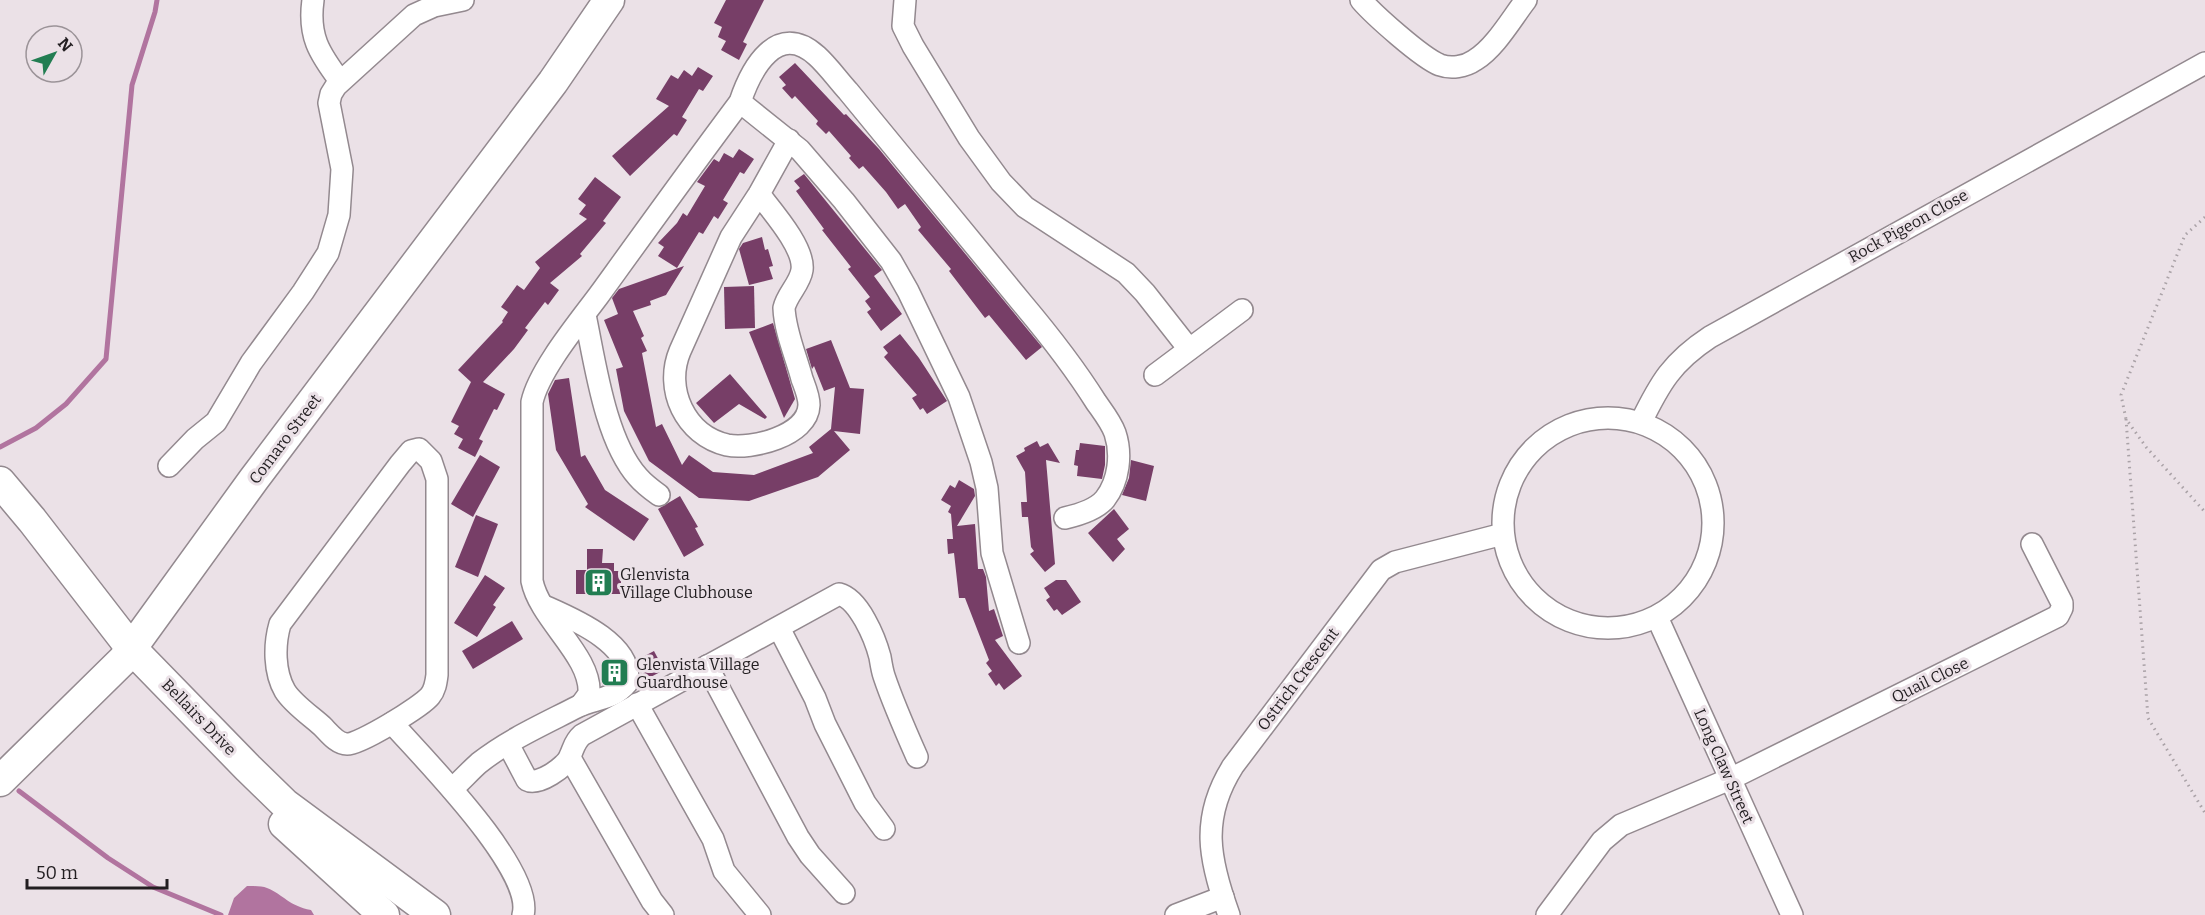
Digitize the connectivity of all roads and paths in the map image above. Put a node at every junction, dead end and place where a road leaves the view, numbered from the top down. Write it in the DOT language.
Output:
graph roads {
  1 [pos="313,0"];
  2 [pos="463,0"];
  3 [pos="609,0"];
  4 [pos="629,0"];
  5 [pos="905,0"];
  6 [pos="1361,0"];
  7 [pos="1526,0"];
  8 [pos="2205,63"];
  9 [pos="340,81"];
  10 [pos="553,82"];
  11 [pos="740,102"];
  12 [pos="789,140"];
  13 [pos="759,194"];
  14 [pos="2205,217"];
  15 [pos="1242,310"];
  16 [pos="585,315"];
  17 [pos="1189,349"];
  18 [pos="1155,375"];
  19 [pos="2126,419"];
  20 [pos="1641,422"];
  21 [pos="169,466"];
  22 [pos="0,482"];
  23 [pos="659,495"];
  24 [pos="0,504"];
  25 [pos="2205,512"];
  26 [pos="1065,518"];
  27 [pos="1503,534"];
  28 [pos="2032,544"];
  29 [pos="544,606"];
  30 [pos="1657,617"];
  31 [pos="778,628"];
  32 [pos="1019,643"];
  33 [pos="127,654"];
  34 [pos="707,666"];
  35 [pos="637,704"];
  36 [pos="581,705"];
  37 [pos="392,723"];
  38 [pos="508,744"];
  39 [pos="917,757"];
  40 [pos="570,758"];
  41 [pos="1730,779"];
  42 [pos="0,781"];
  43 [pos="452,789"];
  44 [pos="2205,813"];
  45 [pos="884,829"];
  46 [pos="844,893"];
  47 [pos="1226,906"];
  48 [pos="384,915"];
  49 [pos="435,915"];
  50 [pos="523,915"];
  51 [pos="663,915"];
  52 [pos="760,915"];
  53 [pos="1176,915"];
  54 [pos="1547,915"];
  55 [pos="1792,915"];
  1 -- 9 [label="street"];
  2 -- 9 [label="street"];
  3 -- 10 [label="street, Comaro Street"];
  4 -- 10 [label="street, Comaro Street"];
  5 -- 17 [label="street"];
  6 -- 7 [label="street"];
  8 -- 20 [label="street, Rock Pigeon Close"];
  9 -- 21 [label="street"];
  10 -- 33 [label="street, Comaro Street"];
  11 -- 12 [label="street"];
  11 -- 16 [label="street"];
  11 -- 26 [label="street"];
  12 -- 13 [label="street"];
  12 -- 32 [label="street"];
  13 -- 13 [label="street"];
  14 -- 19 [label="path"];
  15 -- 17 [label="street"];
  16 -- 23 [label="street"];
  16 -- 29 [label="street"];
  17 -- 18 [label="street"];
  19 -- 25 [label="path"];
  19 -- 44 [label="path"];
  20 -- 27 [label="street"];
  20 -- 30 [label="street"];
  22 -- 33 [label="street, Bellairs Drive"];
  24 -- 33 [label="street, Bellairs Drive"];
  27 -- 30 [label="street"];
  27 -- 47 [label="street, Ostrich Crescent"];
  28 -- 41 [label="street, Quail Close"];
  29 -- 36 [label="street"];
  29 -- 36 [label="street"];
  30 -- 41 [label="street, Long Claw Street"];
  31 -- 34 [label="street"];
  31 -- 39 [label="street"];
  31 -- 45 [label="street"];
  33 -- 42 [label="street, Comaro Street"];
  33 -- 48 [label="street, Bellairs Drive"];
  33 -- 49 [label="street, Bellairs Drive"];
  34 -- 35 [label="street"];
  34 -- 46 [label="street"];
  35 -- 40 [label="street"];
  35 -- 52 [label="street"];
  36 -- 38 [label="street"];
  37 -- 37 [label="street"];
  37 -- 43 [label="street"];
  38 -- 40 [label="street"];
  38 -- 43 [label="street"];
  40 -- 51 [label="street"];
  41 -- 54 [label="street"];
  41 -- 55 [label="street, Long Claw Street"];
  43 -- 50 [label="street"];
  47 -- 53 [label="street"];
}
